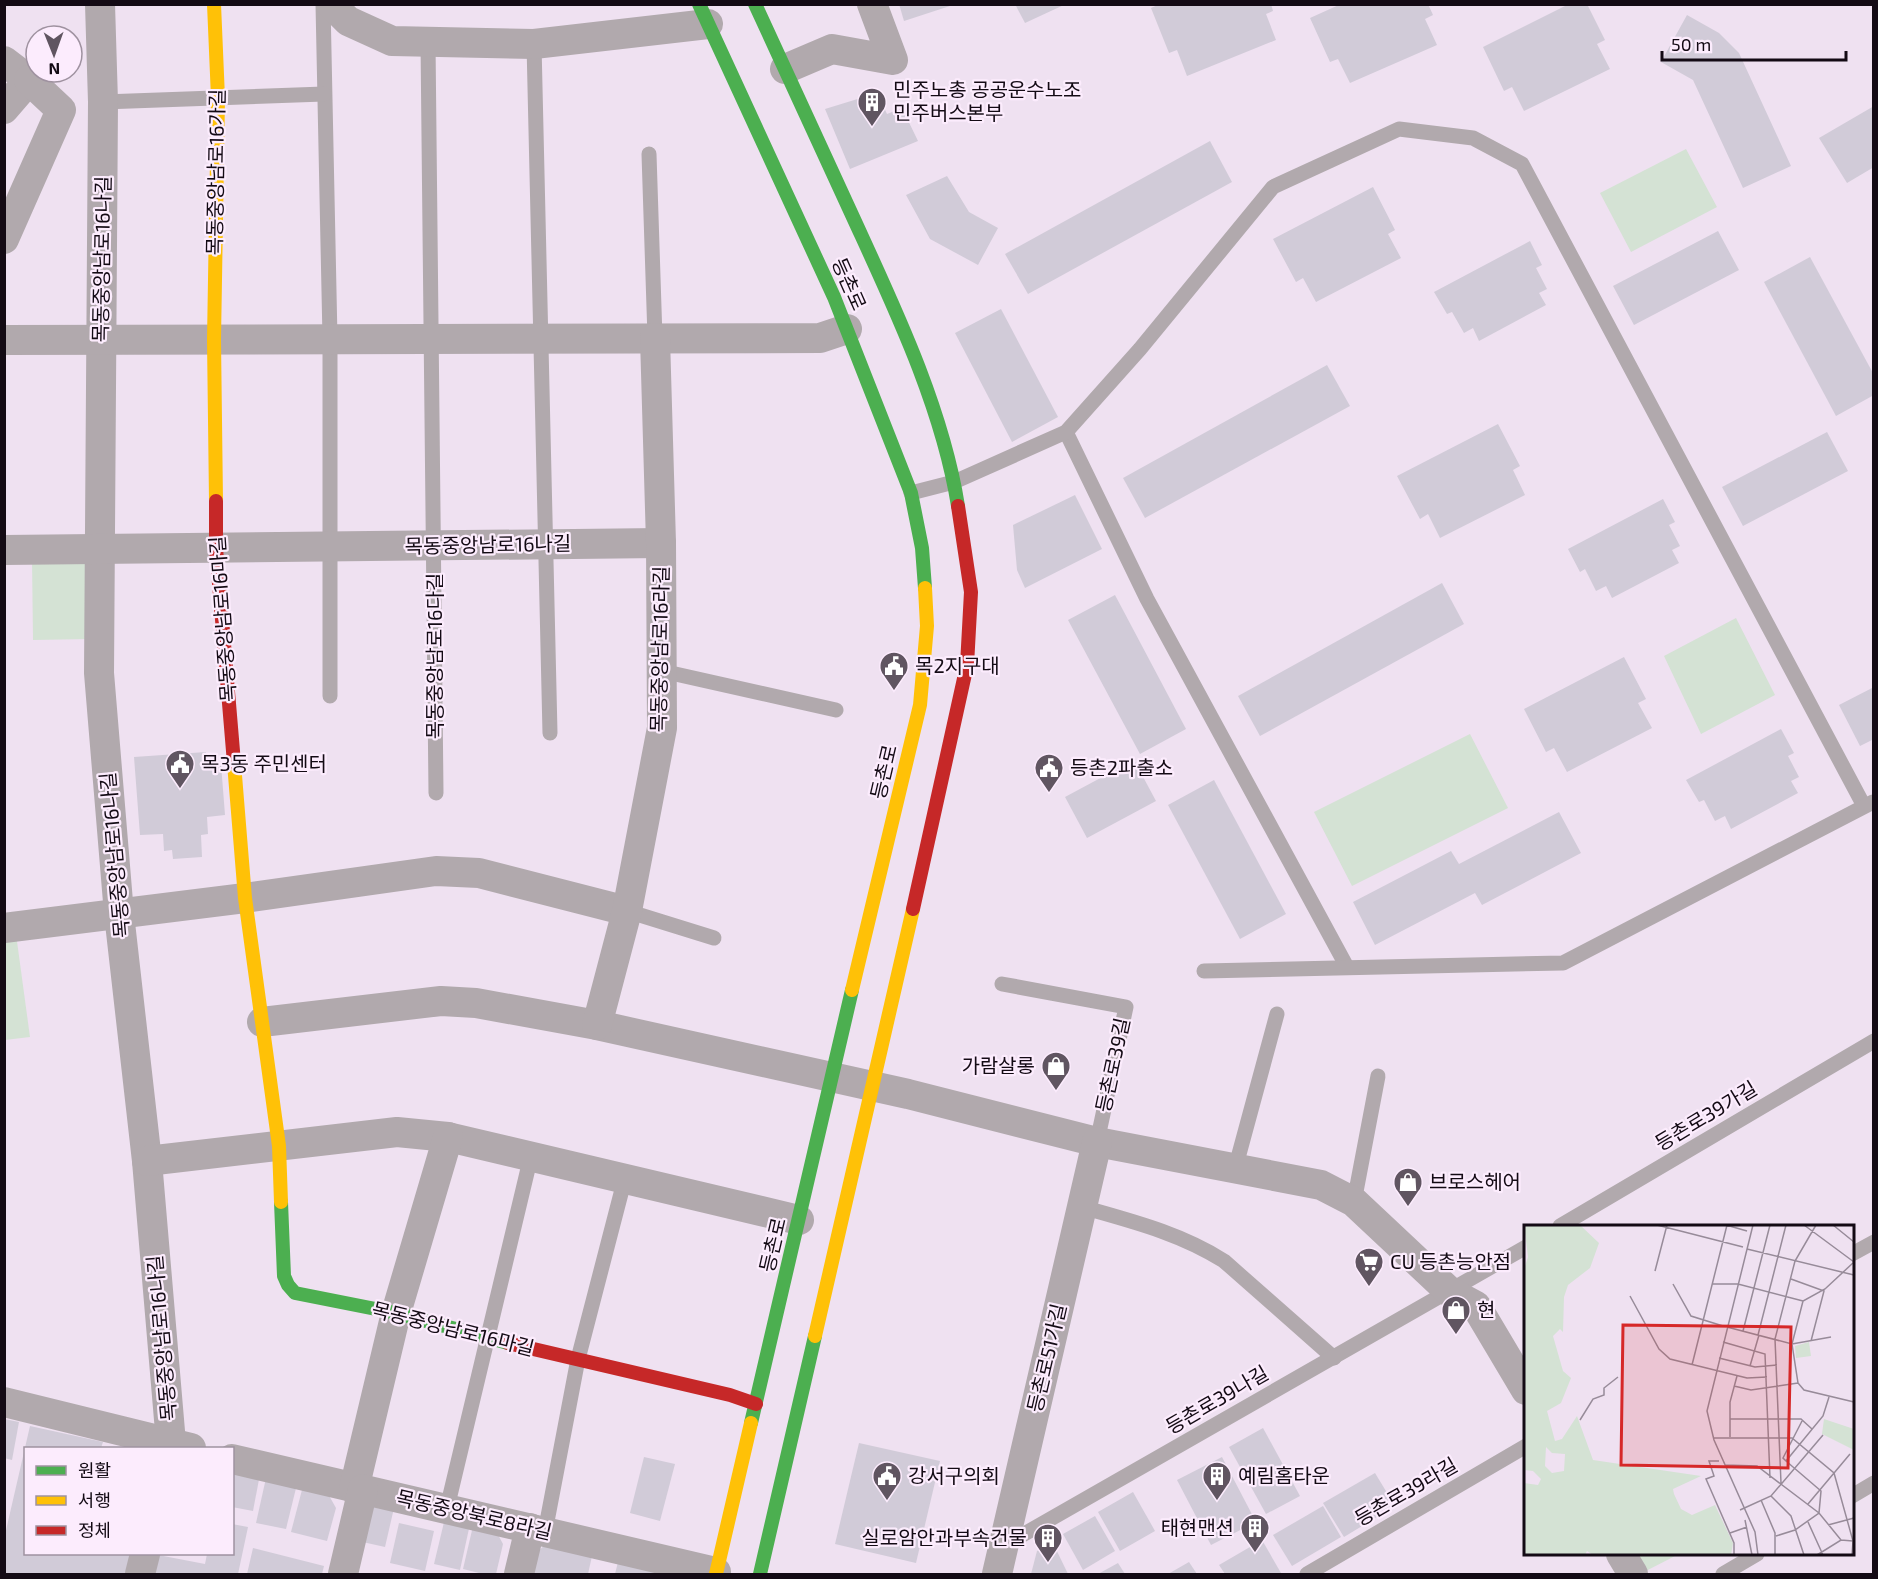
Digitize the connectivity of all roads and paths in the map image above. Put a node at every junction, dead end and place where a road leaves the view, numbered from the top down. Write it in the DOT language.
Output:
graph roads {
  1 [pos="100,4"];
  2 [pos="214,4"];
  3 [pos="323,4"];
  4 [pos="331,4"];
  5 [pos="755,4"];
  6 [pos="872,4"];
  7 [pos="703,14"];
  8 [pos="428,42"];
  9 [pos="534,44"];
  10 [pos="4,61"];
  11 [pos="785,69"];
  12 [pos="24,76"];
  13 [pos="26,84"];
  14 [pos="33,84"];
  15 [pos="324,94"];
  16 [pos="218,98"];
  17 [pos="103,102"];
  18 [pos="4,110"];
  19 [pos="649,154"];
  20 [pos="4,239"];
  21 [pos="847,328"];
  22 [pos="330,339"];
  23 [pos="432,339"];
  24 [pos="540,339"];
  25 [pos="655,339"];
  26 [pos="4,340"];
  27 [pos="101,340"];
  28 [pos="214,340"];
  29 [pos="1066,432"];
  30 [pos="954,482"];
  31 [pos="912,494"];
  32 [pos="661,543"];
  33 [pos="546,544"];
  34 [pos="434,545"];
  35 [pos="330,546"];
  36 [pos="216,548"];
  37 [pos="99,549"];
  38 [pos="4,550"];
  39 [pos="662,671"];
  40 [pos="330,696"];
  41 [pos="836,710"];
  42 [pos="550,733"];
  43 [pos="436,793"];
  44 [pos="1869,804"];
  45 [pos="245,898"];
  46 [pos="627,911"];
  47 [pos="119,914"];
  48 [pos="4,928"];
  49 [pos="714,938"];
  50 [pos="1347,967"];
  51 [pos="1204,971"];
  52 [pos="1002,984"];
  53 [pos="1277,1014"];
  54 [pos="262,1022"];
  55 [pos="597,1025"];
  56 [pos="1874,1041"];
  57 [pos="1378,1076"];
  58 [pos="831,1077"];
  59 [pos="873,1087"];
  60 [pos="448,1137"];
  61 [pos="1097,1142"];
  62 [pos="279,1146"];
  63 [pos="531,1156"];
  64 [pos="147,1161"];
  65 [pos="1235,1169"];
  66 [pos="625,1178"];
  67 [pos="1353,1202"];
  68 [pos="1082,1207"];
  69 [pos="799,1220"];
  70 [pos="1563,1225"];
  71 [pos="1874,1242"];
  72 [pos="1524,1248"];
  73 [pos="1854,1253"];
  74 [pos="1450,1292"];
  75 [pos="396,1313"];
  76 [pos="487,1338"];
  77 [pos="1334,1358"];
  78 [pos="578,1359"];
  79 [pos="1524,1387"];
  80 [pos="4,1402"];
  81 [pos="756,1404"];
  82 [pos="177,1447"];
  83 [pos="1524,1447"];
  84 [pos="234,1459"];
  85 [pos="359,1489"];
  86 [pos="447,1509"];
  87 [pos="537,1530"];
  88 [pos="1004,1545"];
  89 [pos="145,1555"];
  90 [pos="1622,1555"];
  91 [pos="1755,1555"];
  92 [pos="716,1574"];
  93 [pos="140,1575"];
  94 [pos="343,1575"];
  95 [pos="519,1575"];
  96 [pos="760,1575"];
  97 [pos="997,1575"];
  98 [pos="1307,1575"];
  99 [pos="1634,1575"];
  100 [pos="1723,1575"];
  1 -- 17 [label="street, 목동중앙남로16나길"];
  2 -- 16 [label="main road, 목동중앙남로16가길"];
  3 -- 15 [label="lane"];
  4 -- 8 [label="street"];
  5 -- 11 [label="main road, 등촌로"];
  6 -- 11 [label="street"];
  7 -- 9 [label="street"];
  7 -- 21 [label="main road, 등촌로"];
  8 -- 9 [label="street"];
  8 -- 23 [label="lane"];
  9 -- 24 [label="lane"];
  10 -- 12 [label="street"];
  11 -- 30 [label="main road, 등촌로"];
  13 -- 18 [label="street"];
  14 -- 20 [label="street"];
  15 -- 16 [label="lane"];
  15 -- 22 [label="lane"];
  16 -- 17 [label="lane"];
  16 -- 28 [label="main road, 목동중앙남로16가길"];
  17 -- 27 [label="street, 목동중앙남로16나길"];
  19 -- 25 [label="lane"];
  21 -- 25 [label="street"];
  21 -- 31 [label="main road, 등촌로"];
  22 -- 23 [label="street"];
  22 -- 28 [label="street"];
  22 -- 35 [label="lane"];
  23 -- 24 [label="street"];
  23 -- 34 [label="lane, 목동중앙남로16다길"];
  24 -- 25 [label="street"];
  24 -- 33 [label="lane"];
  25 -- 32 [label="street, 목동중앙남로16라길"];
  26 -- 27 [label="street"];
  27 -- 28 [label="street"];
  27 -- 37 [label="street, 목동중앙남로16나길"];
  28 -- 36 [label="main road, 목동중앙남로16마길"];
  29 -- 30 [label="lane"];
  29 -- 44 [label="lane"];
  29 -- 50 [label="lane"];
  30 -- 31 [label="lane"];
  30 -- 59 [label="main road, 등촌로"];
  31 -- 58 [label="main road, 등촌로"];
  32 -- 33 [label="street, 목동중앙남로16나길"];
  32 -- 39 [label="street, 목동중앙남로16라길"];
  33 -- 34 [label="street, 목동중앙남로16나길"];
  33 -- 42 [label="lane"];
  34 -- 35 [label="street, 목동중앙남로16나길"];
  34 -- 43 [label="lane, 목동중앙남로16다길"];
  35 -- 36 [label="street, 목동중앙남로16나길"];
  35 -- 40 [label="lane"];
  36 -- 37 [label="street, 목동중앙남로16나길"];
  36 -- 45 [label="main road, 목동중앙남로16마길"];
  37 -- 38 [label="street, 목동중앙남로16나길"];
  37 -- 47 [label="street, 목동중앙남로16나길"];
  39 -- 41 [label="lane"];
  39 -- 46 [label="street, 목동중앙남로16라길"];
  44 -- 50 [label="lane"];
  45 -- 46 [label="street"];
  45 -- 47 [label="street"];
  45 -- 54 [label="main road, 목동중앙남로16마길"];
  46 -- 49 [label="lane"];
  46 -- 55 [label="street, 목동중앙남로16라길"];
  47 -- 48 [label="street"];
  47 -- 64 [label="street, 목동중앙남로16나길"];
  50 -- 51 [label="lane"];
  52 -- 61 [label="lane, 등촌로39길"];
  53 -- 65 [label="lane"];
  54 -- 55 [label="street"];
  54 -- 62 [label="main road, 목동중앙남로16마길"];
  55 -- 58 [label="street"];
  56 -- 70 [label="lane, 등촌로39가길"];
  57 -- 67 [label="lane"];
  58 -- 59 [label="street"];
  58 -- 69 [label="main road, 등촌로"];
  59 -- 61 [label="street"];
  59 -- 96 [label="main road, 등촌로"];
  60 -- 62 [label="street"];
  60 -- 63 [label="street"];
  60 -- 75 [label="street"];
  61 -- 65 [label="street"];
  61 -- 68 [label="street, 등촌로51가길"];
  62 -- 64 [label="street"];
  62 -- 75 [label="main road, 목동중앙남로16마길"];
  63 -- 66 [label="street"];
  63 -- 76 [label="lane"];
  64 -- 82 [label="street, 목동중앙남로16나길"];
  65 -- 67 [label="street"];
  66 -- 69 [label="street"];
  66 -- 78 [label="lane"];
  67 -- 74 [label="street"];
  68 -- 77 [label="lane"];
  68 -- 88 [label="street, 등촌로51가길"];
  69 -- 81 [label="main road, 등촌로"];
  71 -- 73 [label="lane"];
  72 -- 74 [label="lane"];
  74 -- 77 [label="lane, 등촌로39나길"];
  74 -- 79 [label="street"];
  75 -- 76 [label="main road, 목동중앙남로16마길"];
  75 -- 85 [label="street"];
  76 -- 78 [label="main road, 목동중앙남로16마길"];
  76 -- 86 [label="lane"];
  77 -- 88 [label="lane, 등촌로39나길"];
  78 -- 81 [label="main road, 목동중앙남로16마길"];
  78 -- 87 [label="lane"];
  80 -- 82 [label="street"];
  81 -- 92 [label="main road, 등촌로"];
  83 -- 98 [label="lane, 등촌로39라길"];
  84 -- 85 [label="street, 목동중앙북로8라길"];
  85 -- 86 [label="street, 목동중앙북로8라길"];
  85 -- 94 [label="street"];
  86 -- 87 [label="street, 목동중앙북로8라길"];
  87 -- 92 [label="street, 목동중앙북로8라길"];
  87 -- 95 [label="street"];
  88 -- 97 [label="street, 등촌로51가길"];
  89 -- 93 [label="street"];
  90 -- 99 [label="street"];
  91 -- 100 [label="lane"];
}
